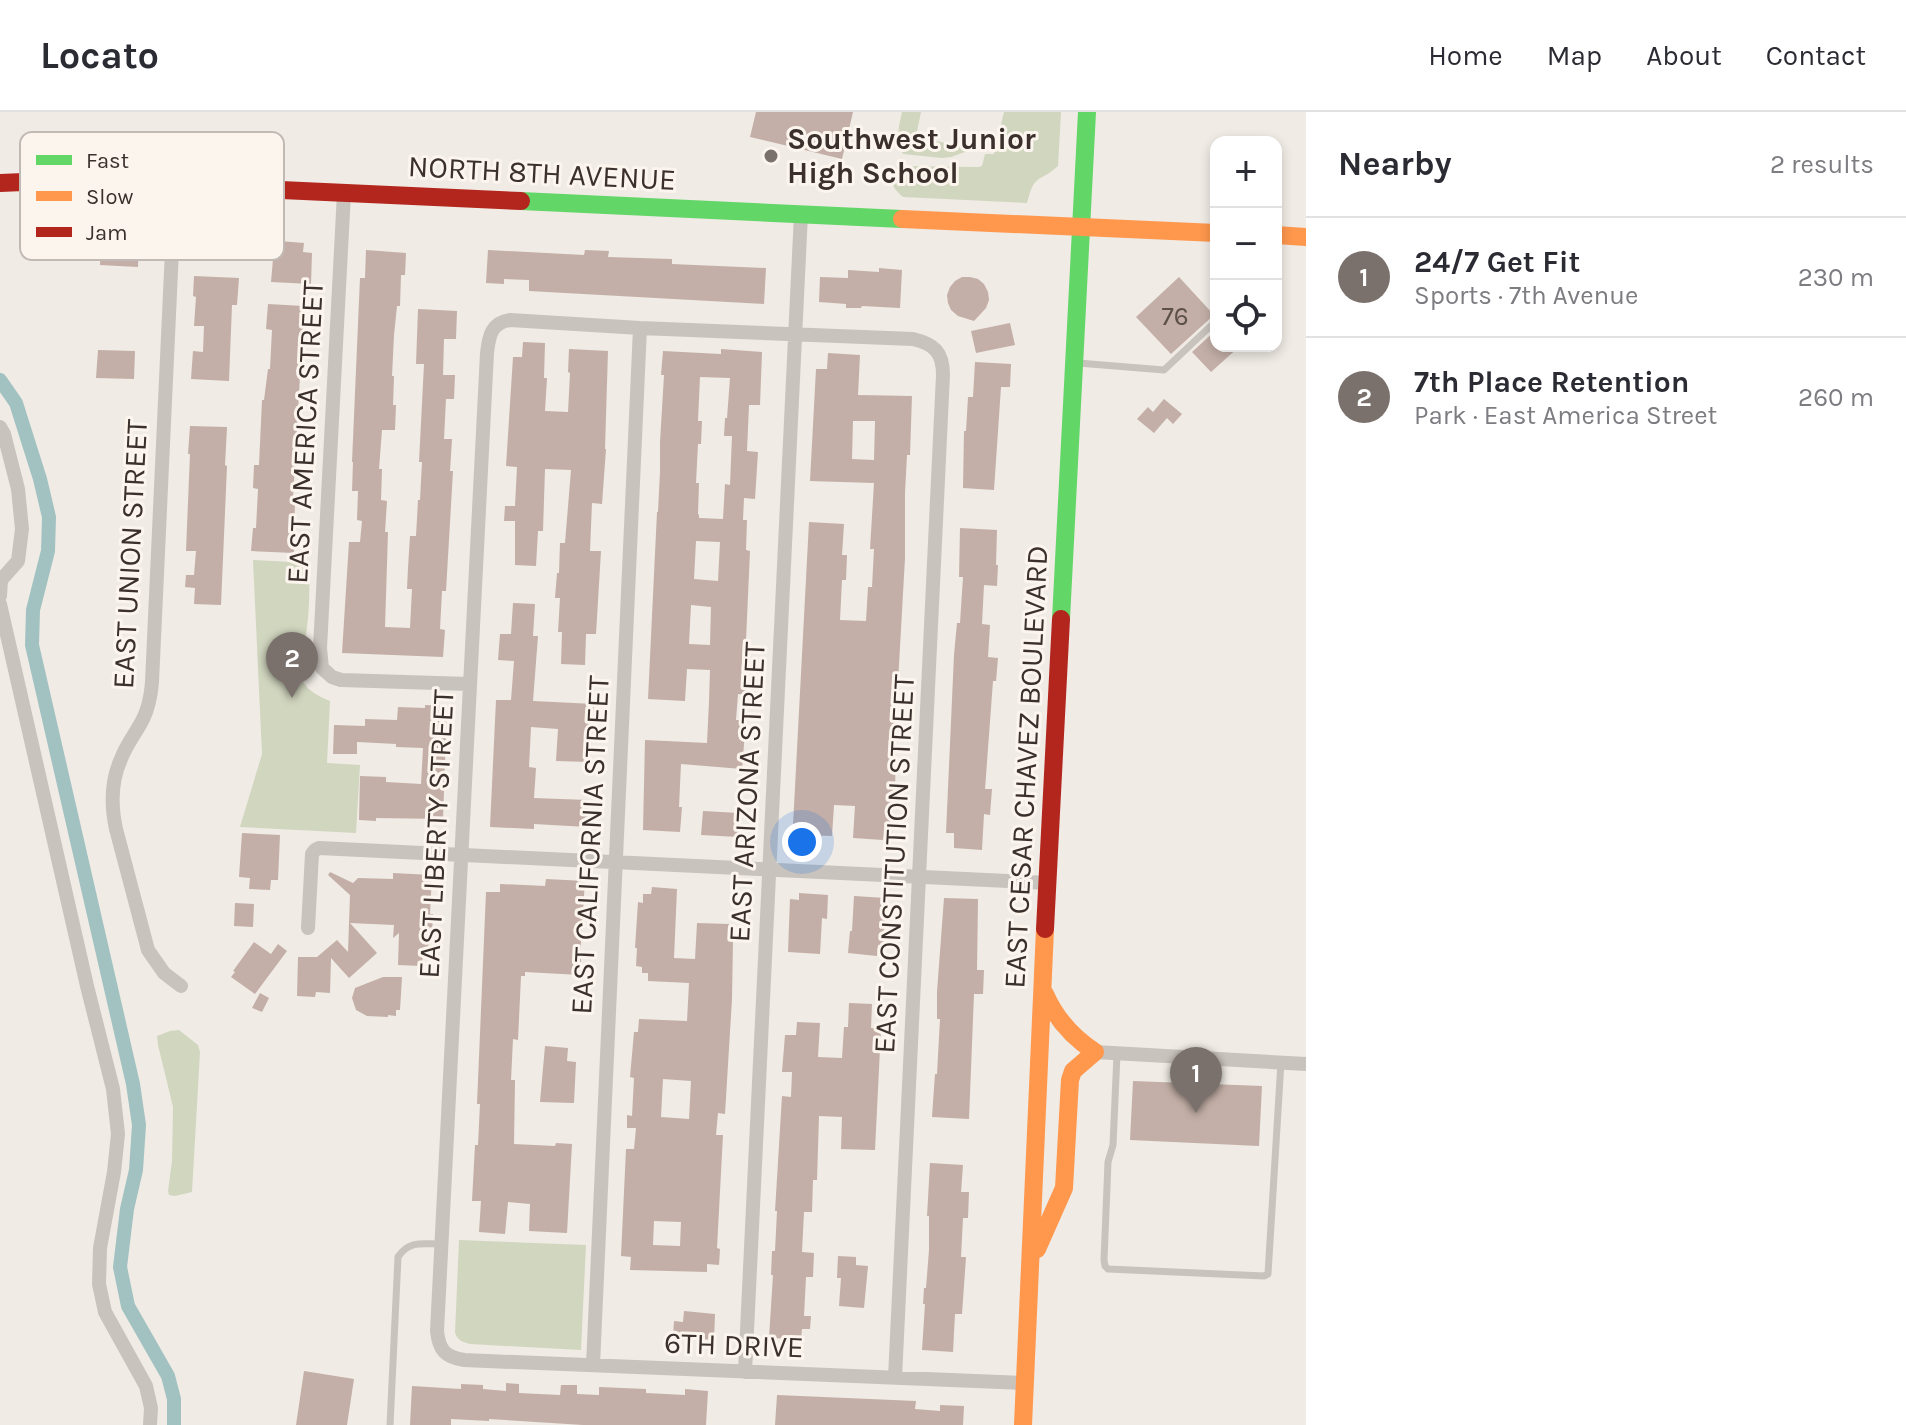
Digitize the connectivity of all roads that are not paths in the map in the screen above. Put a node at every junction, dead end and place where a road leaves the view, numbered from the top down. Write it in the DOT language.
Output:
graph roads {
  1 [pos="1087,112"];
  2 [pos="20,182"];
  3 [pos="0,183"];
  4 [pos="284,190"];
  5 [pos="344,193"];
  6 [pos="801,214"];
  7 [pos="1082,226"];
  8 [pos="1210,233"];
  9 [pos="1282,235"];
  10 [pos="1306,237"];
  11 [pos="171,260"];
  12 [pos="1210,327"];
  13 [pos="640,328"];
  14 [pos="795,334"];
  15 [pos="1074,363"];
  16 [pos="0,427"];
  17 [pos="0,596"];
  18 [pos="0,604"];
  19 [pos="469,684"];
  20 [pos="461,854"];
  21 [pos="615,862"];
  22 [pos="769,870"];
  23 [pos="919,877"];
  24 [pos="1048,883"];
  25 [pos="308,928"];
  26 [pos="181,986"];
  27 [pos="1042,987"];
  28 [pos="1095,1052"];
  29 [pos="1117,1054"];
  30 [pos="1281,1062"];
  31 [pos="1306,1064"];
  32 [pos="441,1244"];
  33 [pos="1030,1263"];
  34 [pos="444,1352"];
  35 [pos="593,1365"];
  36 [pos="745,1372"];
  37 [pos="895,1378"];
  38 [pos="1025,1383"];
  39 [pos="150,1425"];
  40 [pos="390,1425"];
  41 [pos="1023,1425"];
  1 -- 7 [label="main road, EAST CESAR CHAVEZ BOULEVARD"];
  2 -- 3 [label="main road, NORTH 8TH AVENUE"];
  4 -- 5 [label="main road, NORTH 8TH AVENUE"];
  5 -- 6 [label="main road, NORTH 8TH AVENUE"];
  5 -- 19 [label="street, EAST AMERICA STREET"];
  6 -- 7 [label="main road, NORTH 8TH AVENUE"];
  6 -- 14 [label="street, EAST ARIZONA STREET"];
  7 -- 8 [label="main road, NORTH 8TH AVENUE"];
  7 -- 15 [label="main road, EAST CESAR CHAVEZ BOULEVARD"];
  9 -- 10 [label="main road"];
  11 -- 26 [label="street, EAST UNION STREET"];
  12 -- 15 [label="lane"];
  13 -- 14 [label="street"];
  13 -- 19 [label="street, EAST LIBERTY STREET"];
  13 -- 21 [label="street, EAST CALIFORNIA STREET"];
  14 -- 22 [label="street, EAST ARIZONA STREET"];
  14 -- 23 [label="street, EAST CONSTITUTION STREET"];
  15 -- 24 [label="main road, EAST CESAR CHAVEZ BOULEVARD"];
  16 -- 17 [label="street"];
  18 -- 39 [label="street"];
  19 -- 20 [label="street, EAST LIBERTY STREET"];
  20 -- 21 [label="street"];
  20 -- 25 [label="street"];
  20 -- 32 [label="street, EAST LIBERTY STREET"];
  21 -- 22 [label="street"];
  21 -- 35 [label="street, EAST CALIFORNIA STREET"];
  22 -- 23 [label="street"];
  22 -- 36 [label="street, EAST ARIZONA STREET"];
  23 -- 24 [label="street"];
  23 -- 37 [label="street, EAST CONSTITUTION STREET"];
  24 -- 27 [label="main road, EAST CESAR CHAVEZ BOULEVARD"];
  27 -- 28 [label="main road"];
  27 -- 33 [label="main road, EAST CESAR CHAVEZ BOULEVARD"];
  28 -- 29 [label="street"];
  28 -- 33 [label="main road"];
  29 -- 30 [label="street"];
  29 -- 30 [label="lane"];
  30 -- 31 [label="street"];
  32 -- 34 [label="street, EAST LIBERTY STREET"];
  32 -- 40 [label="lane"];
  33 -- 38 [label="main road, EAST CESAR CHAVEZ BOULEVARD"];
  34 -- 35 [label="street, 6TH DRIVE"];
  35 -- 36 [label="street, 6TH DRIVE"];
  36 -- 37 [label="street, 6TH DRIVE"];
  37 -- 38 [label="street, 6TH DRIVE"];
  38 -- 41 [label="main road, EAST CESAR CHAVEZ BOULEVARD"];
}
